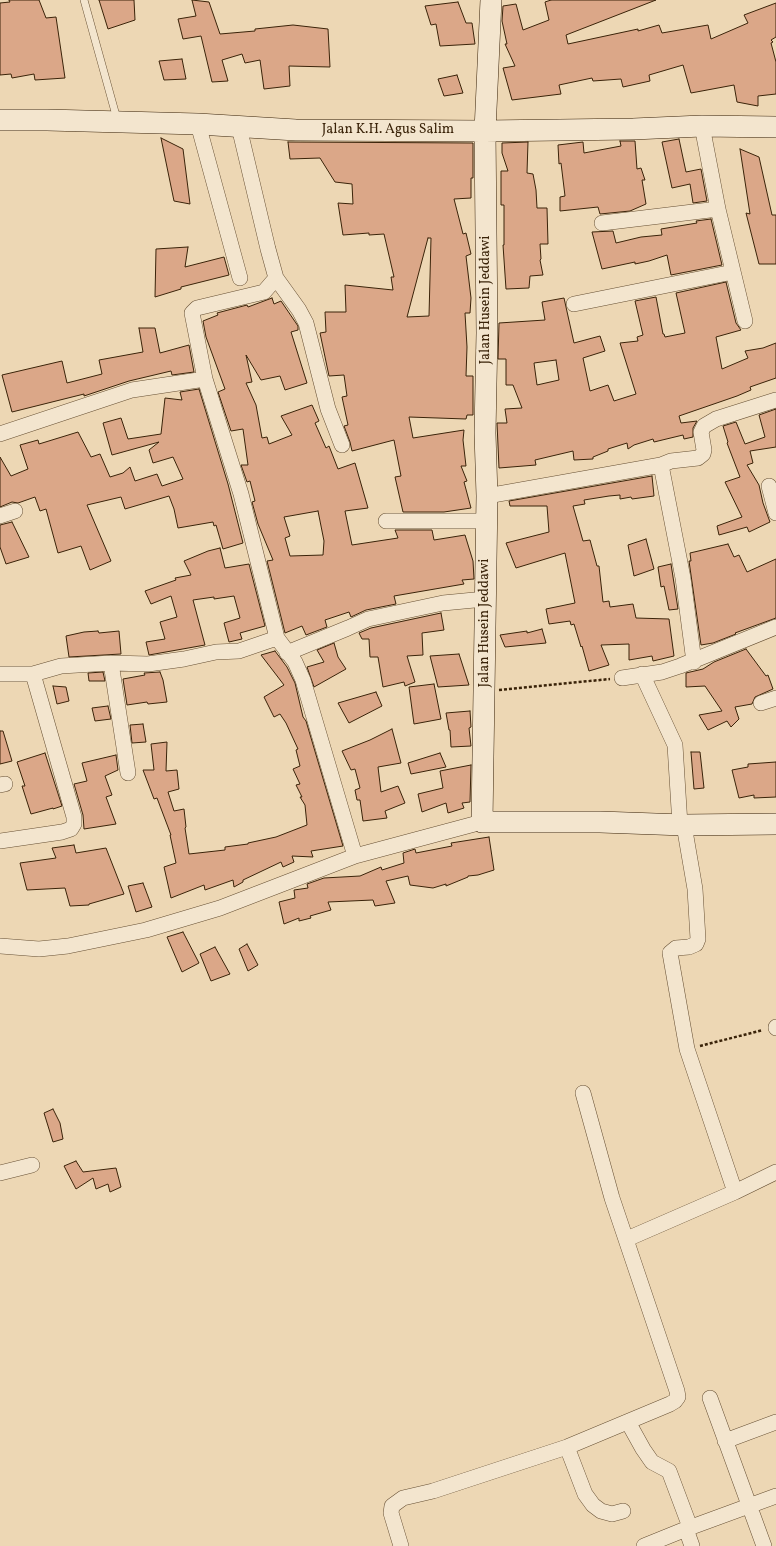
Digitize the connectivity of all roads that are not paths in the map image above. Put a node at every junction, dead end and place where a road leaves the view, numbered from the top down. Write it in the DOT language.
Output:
graph roads {
  1 [pos="84,0"];
  2 [pos="491,0"];
  3 [pos="497,0"];
  4 [pos="0,120"];
  5 [pos="118,122"];
  6 [pos="198,124"];
  7 [pos="702,126"];
  8 [pos="239,127"];
  9 [pos="776,127"];
  10 [pos="485,131"];
  11 [pos="718,209"];
  12 [pos="602,223"];
  13 [pos="733,272"];
  14 [pos="240,278"];
  15 [pos="276,278"];
  16 [pos="574,304"];
  17 [pos="745,321"];
  18 [pos="205,379"];
  19 [pos="776,400"];
  20 [pos="0,434"];
  21 [pos="342,444"];
  22 [pos="661,465"];
  23 [pos="769,486"];
  24 [pos="487,496"];
  25 [pos="15,511"];
  26 [pos="776,513"];
  27 [pos="0,516"];
  28 [pos="386,520"];
  29 [pos="487,521"];
  30 [pos="484,599"];
  31 [pos="776,627"];
  32 [pos="277,638"];
  33 [pos="287,653"];
  34 [pos="694,662"];
  35 [pos="111,663"];
  36 [pos="0,674"];
  37 [pos="34,674"];
  38 [pos="642,674"];
  39 [pos="622,678"];
  40 [pos="776,698"];
  41 [pos="761,703"];
  42 [pos="128,773"];
  43 [pos="482,822"];
  44 [pos="776,824"];
  45 [pos="682,825"];
  46 [pos="0,841"];
  47 [pos="355,856"];
  48 [pos="0,946"];
  49 [pos="583,1093"];
  50 [pos="32,1165"];
  51 [pos="776,1172"];
  52 [pos="0,1173"];
  53 [pos="735,1192"];
  54 [pos="626,1238"];
  55 [pos="710,1398"];
  56 [pos="628,1422"];
  57 [pos="776,1422"];
  58 [pos="726,1441"];
  59 [pos="568,1447"];
  60 [pos="776,1496"];
  61 [pos="749,1506"];
  62 [pos="623,1511"];
  63 [pos="688,1528"];
  64 [pos="401,1546"];
  65 [pos="644,1546"];
  66 [pos="692,1546"];
  67 [pos="764,1546"];
  1 -- 5 [label="lane"];
  2 -- 3 [label="street"];
  2 -- 10 [label="street, Jalan Husein Jeddawi"];
  4 -- 5 [label="street, Jalan K.H. Agus Salim"];
  5 -- 6 [label="street, Jalan K.H. Agus Salim"];
  6 -- 8 [label="street, Jalan K.H. Agus Salim"];
  6 -- 14 [label="street"];
  7 -- 9 [label="street, Jalan K.H. Agus Salim"];
  7 -- 10 [label="street, Jalan K.H. Agus Salim"];
  7 -- 11 [label="street"];
  8 -- 10 [label="street, Jalan K.H. Agus Salim"];
  8 -- 15 [label="street"];
  10 -- 24 [label="street, Jalan Husein Jeddawi"];
  11 -- 12 [label="street"];
  11 -- 13 [label="street"];
  13 -- 16 [label="street"];
  13 -- 17 [label="street"];
  15 -- 18 [label="street"];
  15 -- 21 [label="street"];
  18 -- 20 [label="street"];
  18 -- 32 [label="street"];
  19 -- 22 [label="street"];
  22 -- 24 [label="street"];
  22 -- 34 [label="street"];
  23 -- 26 [label="street"];
  24 -- 29 [label="street, Jalan Husein Jeddawi"];
  25 -- 27 [label="street"];
  28 -- 29 [label="street"];
  29 -- 30 [label="street, Jalan Husein Jeddawi"];
  30 -- 33 [label="street"];
  30 -- 43 [label="street, Jalan Husein Jeddawi"];
  31 -- 34 [label="street"];
  32 -- 33 [label="street"];
  32 -- 35 [label="street"];
  33 -- 47 [label="street"];
  34 -- 38 [label="street"];
  35 -- 37 [label="street"];
  35 -- 42 [label="street"];
  36 -- 37 [label="street"];
  37 -- 46 [label="street"];
  38 -- 39 [label="street"];
  38 -- 45 [label="street"];
  40 -- 41 [label="street"];
  43 -- 45 [label="street"];
  43 -- 47 [label="street"];
  44 -- 45 [label="street"];
  45 -- 53 [label="street"];
  47 -- 48 [label="street"];
  49 -- 54 [label="street"];
  50 -- 52 [label="street"];
  51 -- 53 [label="street"];
  53 -- 54 [label="street"];
  54 -- 56 [label="street"];
  55 -- 58 [label="street"];
  56 -- 59 [label="street"];
  56 -- 63 [label="street"];
  57 -- 58 [label="street"];
  58 -- 61 [label="street"];
  59 -- 62 [label="street"];
  59 -- 64 [label="street"];
  60 -- 61 [label="street"];
  61 -- 63 [label="street"];
  61 -- 67 [label="street"];
  63 -- 65 [label="street"];
  63 -- 66 [label="street"];
}
